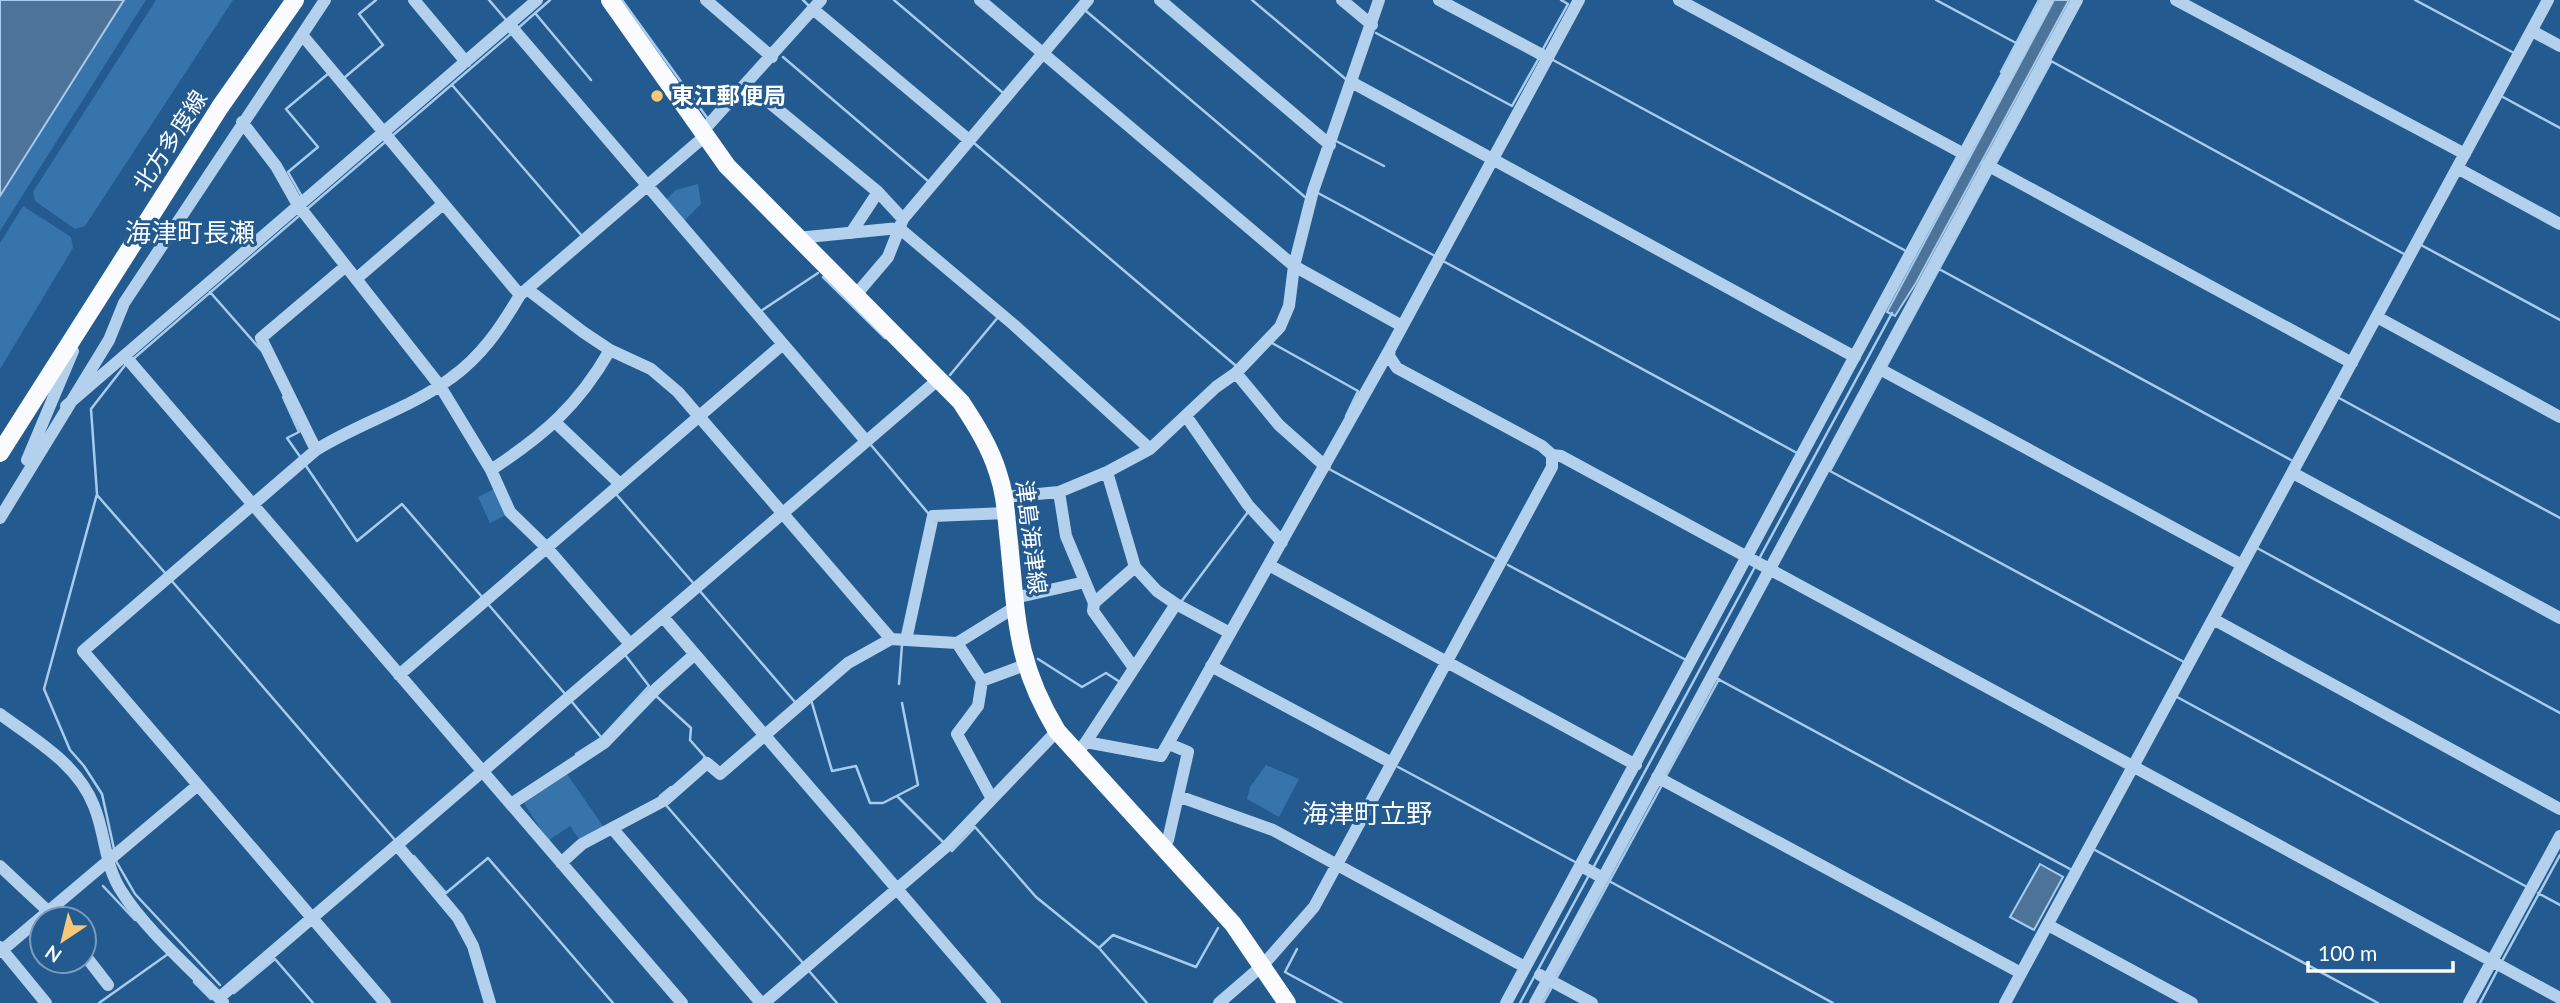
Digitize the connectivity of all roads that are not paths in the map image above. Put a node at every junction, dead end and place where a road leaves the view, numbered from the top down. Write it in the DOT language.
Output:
graph roads {
  1 [pos="295,0"];
  2 [pos="325,0"];
  3 [pos="414,0"];
  4 [pos="537,0"];
  5 [pos="610,0"];
  6 [pos="706,0"];
  7 [pos="980,0"];
  8 [pos="1088,0"];
  9 [pos="1160,0"];
  10 [pos="1342,0"];
  11 [pos="1379,0"];
  12 [pos="1439,0"];
  13 [pos="1579,0"];
  14 [pos="1679,0"];
  15 [pos="2047,0"];
  16 [pos="2077,0"];
  17 [pos="2176,0"];
  18 [pos="2548,0"];
  19 [pos="815,4"];
  20 [pos="509,24"];
  21 [pos="1372,26"];
  22 [pos="2532,31"];
  23 [pos="303,37"];
  24 [pos="2560,46"];
  25 [pos="1042,52"];
  26 [pos="772,57"];
  27 [pos="1548,58"];
  28 [pos="466,62"];
  29 [pos="1353,83"];
  30 [pos="748,85"];
  31 [pos="242,122"];
  32 [pos="383,133"];
  33 [pos="704,134"];
  34 [pos="969,140"];
  35 [pos="1330,145"];
  36 [pos="1964,155"];
  37 [pos="2465,155"];
  38 [pos="1493,160"];
  39 [pos="1987,166"];
  40 [pos="2457,168"];
  41 [pos="647,186"];
  42 [pos="878,192"];
  43 [pos="443,204"];
  44 [pos="298,205"];
  45 [pos="901,224"];
  46 [pos="2560,224"];
  47 [pos="852,233"];
  48 [pos="797,238"];
  49 [pos="346,267"];
  50 [pos="1294,267"];
  51 [pos="356,279"];
  52 [pos="523,292"];
  53 [pos="854,297"];
  54 [pos="90,309"];
  55 [pos="2377,317"];
  56 [pos="1402,326"];
  57 [pos="783,344"];
  58 [pos="1390,349"];
  59 [pos="610,350"];
  60 [pos="125,356"];
  61 [pos="1855,357"];
  62 [pos="2352,363"];
  63 [pos="1878,368"];
  64 [pos="1236,373"];
  65 [pos="940,378"];
  66 [pos="440,386"];
  67 [pos="66,406"];
  68 [pos="1186,416"];
  69 [pos="2560,417"];
  70 [pos="698,418"];
  71 [pos="556,423"];
  72 [pos="866,440"];
  73 [pos="1150,449"];
  74 [pos="316,450"];
  75 [pos="0,453"];
  76 [pos="1552,455"];
  77 [pos="1325,466"];
  78 [pos="491,470"];
  79 [pos="1107,472"];
  80 [pos="2292,473"];
  81 [pos="620,484"];
  82 [pos="16,492"];
  83 [pos="1059,492"];
  84 [pos="253,505"];
  85 [pos="1006,505"];
  86 [pos="0,509"];
  87 [pos="781,515"];
  88 [pos="0,518"];
  89 [pos="1282,542"];
  90 [pos="547,548"];
  91 [pos="1748,559"];
  92 [pos="1269,565"];
  93 [pos="2242,565"];
  94 [pos="1135,567"];
  95 [pos="1767,568"];
  96 [pos="1085,582"];
  97 [pos="1014,603"];
  98 [pos="1094,603"];
  99 [pos="1176,604"];
  100 [pos="663,617"];
  101 [pos="2560,618"];
  102 [pos="2213,619"];
  103 [pos="1230,633"];
  104 [pos="891,639"];
  105 [pos="906,640"];
  106 [pos="957,643"];
  107 [pos="630,644"];
  108 [pos="695,654"];
  109 [pos="1447,662"];
  110 [pos="1025,665"];
  111 [pos="1211,666"];
  112 [pos="1134,668"];
  113 [pos="399,675"];
  114 [pos="982,681"];
  115 [pos="1,718"];
  116 [pos="1057,730"];
  117 [pos="766,736"];
  118 [pos="1169,744"];
  119 [pos="1082,747"];
  120 [pos="1392,763"];
  121 [pos="1636,765"];
  122 [pos="2134,766"];
  123 [pos="482,771"];
  124 [pos="1657,777"];
  125 [pos="198,785"];
  126 [pos="1178,796"];
  127 [pos="992,799"];
  128 [pos="511,804"];
  129 [pos="2560,810"];
  130 [pos="612,828"];
  131 [pos="2560,836"];
  132 [pos="397,845"];
  133 [pos="1163,845"];
  134 [pos="107,863"];
  135 [pos="561,863"];
  136 [pos="1337,865"];
  137 [pos="0,866"];
  138 [pos="1583,867"];
  139 [pos="1599,876"];
  140 [pos="897,889"];
  141 [pos="42,905"];
  142 [pos="62,905"];
  143 [pos="312,918"];
  144 [pos="2048,925"];
  145 [pos="28,930"];
  146 [pos="1,949"];
  147 [pos="2497,964"];
  148 [pos="1263,965"];
  149 [pos="1525,967"];
  150 [pos="98,972"];
  151 [pos="2021,973"];
  152 [pos="1544,977"];
  153 [pos="108,985"];
  154 [pos="2560,998"];
  155 [pos="223,1001"];
  156 [pos="46,1003"];
  157 [pos="385,1003"];
  158 [pos="490,1003"];
  159 [pos="682,1003"];
  160 [pos="763,1003"];
  161 [pos="995,1003"];
  162 [pos="1219,1003"];
  163 [pos="1287,1003"];
  164 [pos="1506,1003"];
  165 [pos="1535,1003"];
  166 [pos="1592,1003"];
  167 [pos="2005,1003"];
  168 [pos="2192,1003"];
  169 [pos="2469,1003"];
  1 -- 54 [label="main road, 北方多度線"];
  2 -- 23 [label="street"];
  3 -- 28 [label="street"];
  4 -- 20 [label="street"];
  5 -- 33 [label="main road, 津島海津線"];
  6 -- 26 [label="street"];
  7 -- 25 [label="street"];
  8 -- 25 [label="street"];
  9 -- 35 [label="street"];
  10 -- 21 [label="street"];
  11 -- 21 [label="street"];
  12 -- 27 [label="street"];
  13 -- 27 [label="street"];
  14 -- 36 [label="street"];
  15 -- 36 [label="street"];
  16 -- 39 [label="street"];
  17 -- 37 [label="street"];
  18 -- 22 [label="street"];
  19 -- 26 [label="street"];
  19 -- 34 [label="street"];
  20 -- 28 [label="street"];
  20 -- 41 [label="street"];
  21 -- 29 [label="street"];
  22 -- 24 [label="street"];
  22 -- 37 [label="street"];
  23 -- 31 [label="street"];
  23 -- 32 [label="street"];
  25 -- 34 [label="street"];
  25 -- 50 [label="street"];
  26 -- 30 [label="street"];
  27 -- 38 [label="street"];
  28 -- 32 [label="street"];
  29 -- 35 [label="street"];
  29 -- 38 [label="street"];
  30 -- 33 [label="street"];
  30 -- 42 [label="street"];
  31 -- 44 [label="street"];
  31 -- 67 [label="street"];
  32 -- 43 [label="street"];
  32 -- 44 [label="street"];
  33 -- 41 [label="street"];
  33 -- 48 [label="main road, 津島海津線"];
  34 -- 45 [label="street"];
  35 -- 50 [label="street"];
  36 -- 61 [label="street"];
  37 -- 40 [label="street"];
  38 -- 56 [label="street"];
  38 -- 61 [label="street"];
  39 -- 62 [label="street"];
  39 -- 63 [label="street"];
  40 -- 46 [label="street"];
  40 -- 55 [label="street"];
  41 -- 52 [label="street"];
  41 -- 57 [label="street"];
  42 -- 45 [label="street"];
  42 -- 47 [label="street"];
  43 -- 51 [label="street"];
  43 -- 52 [label="street"];
  44 -- 49 [label="street"];
  44 -- 60 [label="street"];
  45 -- 47 [label="street"];
  45 -- 53 [label="street"];
  45 -- 73 [label="street"];
  47 -- 48 [label="street"];
  48 -- 53 [label="main road, 津島海津線"];
  49 -- 51 [label="street"];
  49 -- 74 [label="street"];
  50 -- 56 [label="street"];
  50 -- 64 [label="street"];
  51 -- 66 [label="street"];
  52 -- 59 [label="street"];
  52 -- 66 [label="street"];
  53 -- 65 [label="main road, 津島海津線"];
  54 -- 75 [label="main road, 北方多度線"];
  54 -- 82 [label="street"];
  55 -- 62 [label="street"];
  55 -- 69 [label="street"];
  56 -- 58 [label="street"];
  57 -- 70 [label="street"];
  57 -- 72 [label="street"];
  58 -- 76 [label="street"];
  58 -- 77 [label="street"];
  59 -- 70 [label="street"];
  59 -- 71 [label="street"];
  60 -- 67 [label="street"];
  60 -- 84 [label="street"];
  61 -- 91 [label="street"];
  62 -- 80 [label="street"];
  63 -- 93 [label="street"];
  63 -- 95 [label="street"];
  64 -- 68 [label="street"];
  64 -- 77 [label="street"];
  65 -- 72 [label="street"];
  65 -- 85 [label="main road, 津島海津線"];
  66 -- 74 [label="street"];
  66 -- 78 [label="street"];
  67 -- 82 [label="street"];
  68 -- 73 [label="street"];
  68 -- 89 [label="street"];
  70 -- 81 [label="street"];
  70 -- 87 [label="street"];
  71 -- 78 [label="street"];
  71 -- 81 [label="street"];
  72 -- 87 [label="street"];
  73 -- 79 [label="street"];
  74 -- 84 [label="street"];
  76 -- 91 [label="street"];
  76 -- 109 [label="street"];
  77 -- 89 [label="street"];
  78 -- 90 [label="street"];
  79 -- 83 [label="street"];
  79 -- 94 [label="street"];
  80 -- 93 [label="street"];
  80 -- 101 [label="street"];
  81 -- 90 [label="street"];
  82 -- 86 [label="street"];
  82 -- 88 [label="street"];
  83 -- 85 [label="street"];
  83 -- 96 [label="street"];
  84 -- 113 [label="street"];
  84 -- 125 [label="street"];
  85 -- 97 [label="main road, 津島海津線"];
  85 -- 105 [label="street"];
  87 -- 100 [label="street"];
  87 -- 104 [label="street"];
  89 -- 92 [label="street"];
  90 -- 107 [label="street"];
  90 -- 113 [label="street"];
  91 -- 95 [label="street"];
  91 -- 121 [label="street"];
  92 -- 103 [label="street"];
  92 -- 109 [label="street"];
  93 -- 102 [label="street"];
  94 -- 98 [label="street"];
  94 -- 99 [label="street"];
  95 -- 122 [label="street"];
  95 -- 124 [label="street"];
  96 -- 97 [label="street"];
  96 -- 98 [label="street"];
  97 -- 106 [label="street"];
  97 -- 110 [label="main road, 津島海津線"];
  98 -- 112 [label="street"];
  99 -- 103 [label="street"];
  99 -- 112 [label="street"];
  100 -- 107 [label="street"];
  100 -- 108 [label="street"];
  102 -- 122 [label="street"];
  102 -- 129 [label="street"];
  103 -- 111 [label="street"];
  104 -- 105 [label="street"];
  104 -- 117 [label="street"];
  105 -- 106 [label="street"];
  106 -- 114 [label="street"];
  107 -- 123 [label="street"];
  108 -- 117 [label="street"];
  108 -- 128 [label="street"];
  109 -- 120 [label="street"];
  109 -- 121 [label="street"];
  110 -- 114 [label="street"];
  110 -- 116 [label="main road, 津島海津線"];
  111 -- 118 [label="street"];
  111 -- 120 [label="street"];
  112 -- 119 [label="street"];
  113 -- 123 [label="street"];
  114 -- 127 [label="street"];
  115 -- 134 [label="street"];
  116 -- 119 [label="main road, 津島海津線"];
  116 -- 127 [label="street"];
  117 -- 130 [label="street"];
  117 -- 140 [label="street"];
  118 -- 119 [label="street"];
  118 -- 126 [label="street"];
  119 -- 133 [label="main road, 津島海津線"];
  120 -- 136 [label="street"];
  121 -- 138 [label="street"];
  122 -- 144 [label="street"];
  122 -- 147 [label="street"];
  123 -- 128 [label="street"];
  123 -- 132 [label="street"];
  124 -- 139 [label="street"];
  124 -- 151 [label="street"];
  125 -- 134 [label="street"];
  125 -- 143 [label="street"];
  126 -- 133 [label="street"];
  126 -- 136 [label="street"];
  127 -- 140 [label="street"];
  128 -- 135 [label="street"];
  130 -- 135 [label="street"];
  130 -- 160 [label="street"];
  131 -- 147 [label="street"];
  132 -- 143 [label="street"];
  132 -- 158 [label="street"];
  133 -- 148 [label="main road, 津島海津線"];
  134 -- 142 [label="street"];
  134 -- 155 [label="street"];
  135 -- 159 [label="street"];
  136 -- 148 [label="street"];
  136 -- 149 [label="street"];
  137 -- 141 [label="street"];
  138 -- 139 [label="street"];
  138 -- 149 [label="street"];
  139 -- 152 [label="street"];
  140 -- 160 [label="street"];
  140 -- 161 [label="street"];
  143 -- 155 [label="street"];
  143 -- 157 [label="street"];
  144 -- 151 [label="street"];
  144 -- 168 [label="street"];
  145 -- 146 [label="street"];
  146 -- 156 [label="street"];
  147 -- 154 [label="street"];
  147 -- 169 [label="street"];
  148 -- 162 [label="street"];
  148 -- 163 [label="main road, 津島海津線"];
  149 -- 164 [label="street"];
  150 -- 153 [label="street"];
  151 -- 167 [label="street"];
  152 -- 165 [label="street"];
  152 -- 166 [label="street"];
}
